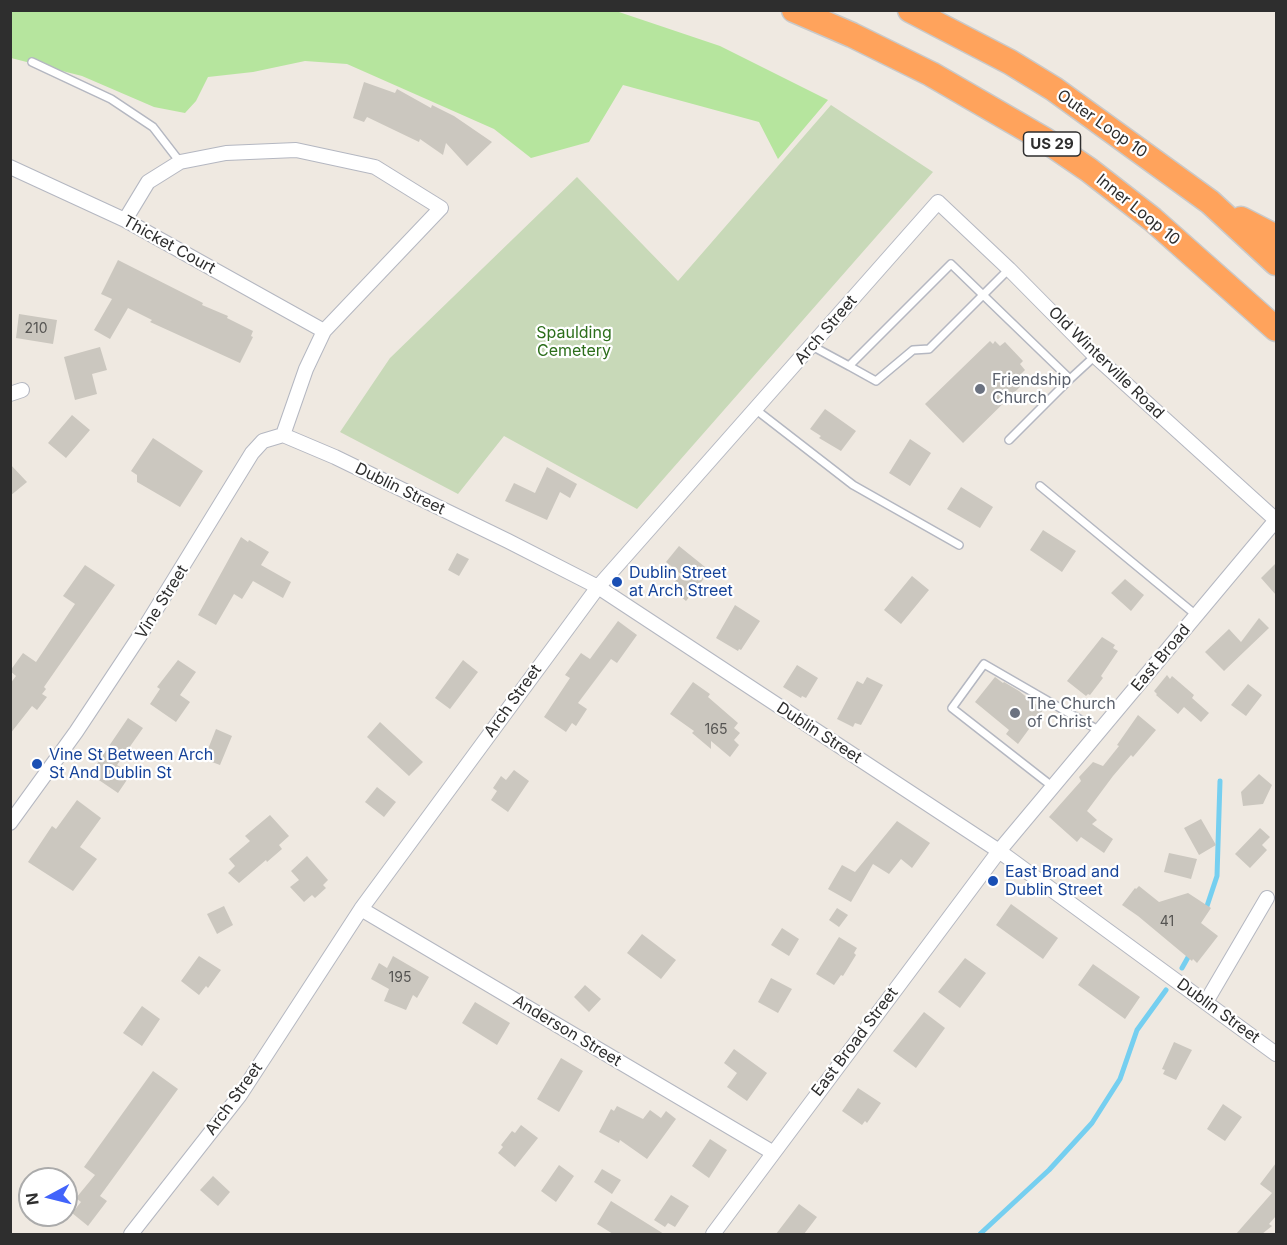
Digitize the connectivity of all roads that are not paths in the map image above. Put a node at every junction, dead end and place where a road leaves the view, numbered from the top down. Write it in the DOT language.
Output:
graph roads {
  1 [pos="794,10"];
  2 [pos="910,10"];
  3 [pos="32,62"];
  4 [pos="180,162"];
  5 [pos="10,167"];
  6 [pos="938,202"];
  7 [pos="1210,202"];
  8 [pos="125,220"];
  9 [pos="1276,237"];
  10 [pos="1276,263"];
  11 [pos="1009,268"];
  12 [pos="985,295"];
  13 [pos="1276,329"];
  14 [pos="324,331"];
  15 [pos="812,346"];
  16 [pos="1095,356"];
  17 [pos="849,366"];
  18 [pos="1070,379"];
  19 [pos="755,409"];
  20 [pos="283,435"];
  21 [pos="1009,440"];
  22 [pos="1040,486"];
  23 [pos="1276,520"];
  24 [pos="959,545"];
  25 [pos="598,587"];
  26 [pos="1196,615"];
  27 [pos="1100,730"];
  28 [pos="1053,787"];
  29 [pos="10,823"];
  30 [pos="999,851"];
  31 [pos="1267,898"];
  32 [pos="361,909"];
  33 [pos="1206,1002"];
  34 [pos="1276,1054"];
  35 [pos="772,1152"];
  36 [pos="131,1234"];
  37 [pos="713,1234"];
  1 -- 13 [label="highway, Inner Loop 10 / US 29"];
  2 -- 7 [label="highway, Outer Loop 10 / US 29"];
  3 -- 4 [label="lane"];
  4 -- 8 [label="street"];
  4 -- 14 [label="street"];
  5 -- 8 [label="street, Thicket Court"];
  6 -- 11 [label="street, Old Winterville Road"];
  6 -- 15 [label="street, Arch Street"];
  7 -- 9 [label="highway"];
  7 -- 10 [label="highway, Outer Loop 10 / US 29"];
  8 -- 14 [label="street, Thicket Court"];
  11 -- 12 [label="lane"];
  11 -- 16 [label="street, Old Winterville Road"];
  12 -- 17 [label="lane"];
  12 -- 17 [label="lane"];
  12 -- 18 [label="lane"];
  14 -- 20 [label="street"];
  15 -- 17 [label="lane"];
  15 -- 19 [label="street, Arch Street"];
  16 -- 18 [label="lane"];
  16 -- 23 [label="street, Old Winterville Road"];
  18 -- 21 [label="lane"];
  19 -- 24 [label="lane"];
  19 -- 25 [label="street, Arch Street"];
  20 -- 25 [label="street, Dublin Street"];
  20 -- 29 [label="street, Vine Street"];
  22 -- 26 [label="lane"];
  23 -- 26 [label="street, East Broad"];
  25 -- 30 [label="street, Dublin Street"];
  25 -- 32 [label="street, Arch Street"];
  26 -- 27 [label="street, East Broad"];
  27 -- 28 [label="street, East Broad"];
  27 -- 28 [label="lane"];
  28 -- 30 [label="street, East Broad"];
  30 -- 33 [label="street, Dublin Street"];
  30 -- 35 [label="street, East Broad Street"];
  31 -- 33 [label="street"];
  32 -- 35 [label="street, Anderson Street"];
  32 -- 36 [label="street, Arch Street"];
  33 -- 34 [label="street, Dublin Street"];
  35 -- 37 [label="street, East Broad Street"];
}
